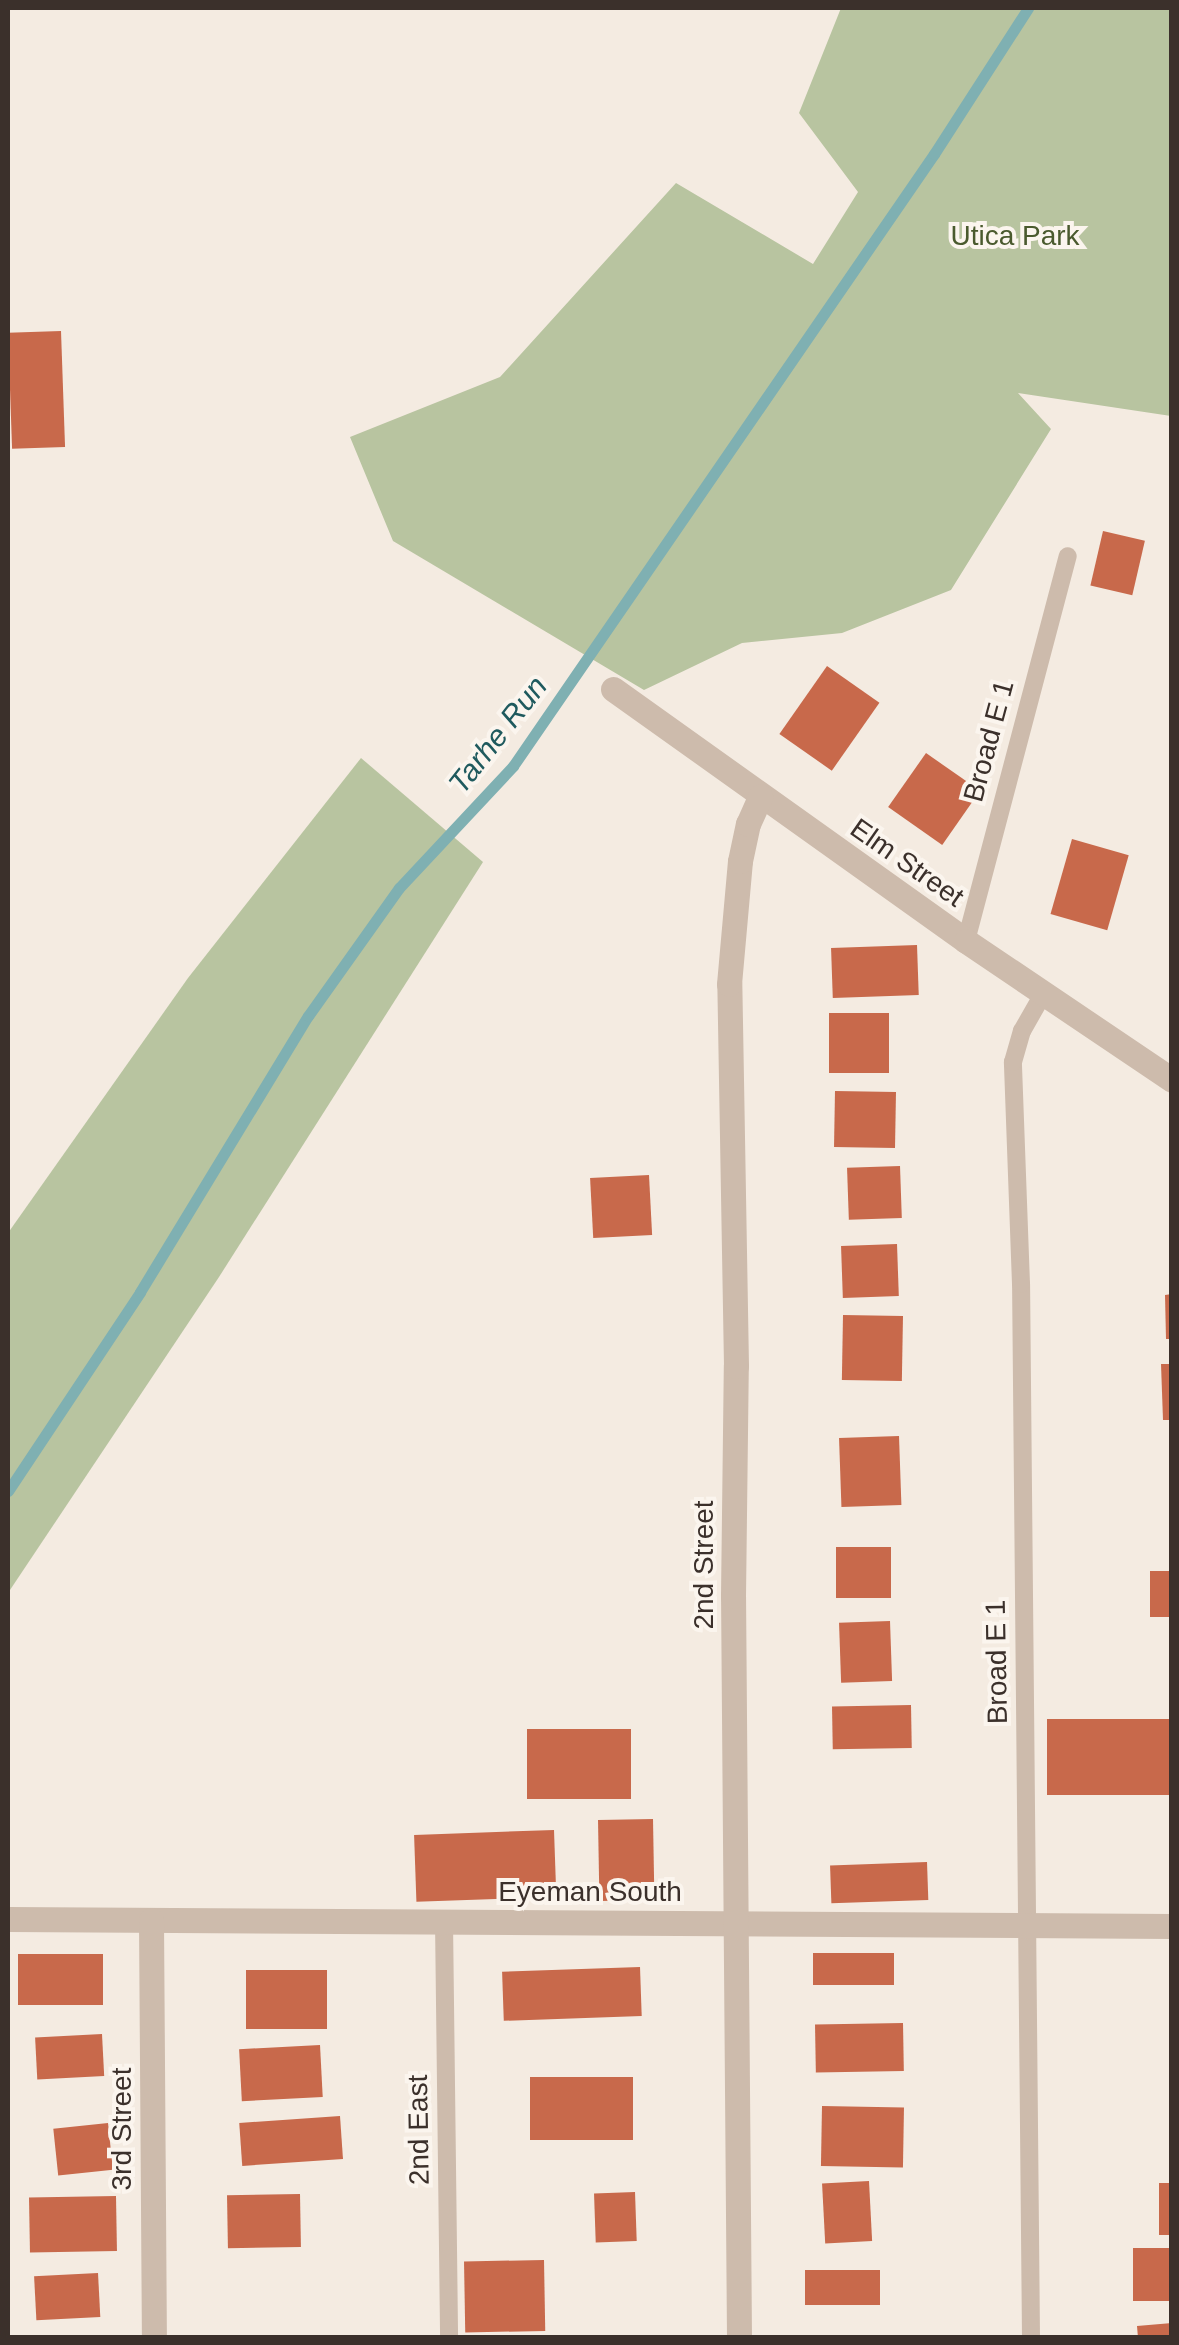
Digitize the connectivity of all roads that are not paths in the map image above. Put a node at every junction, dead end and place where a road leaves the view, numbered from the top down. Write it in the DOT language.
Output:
graph roads {
  1 [pos="1068,556"];
  2 [pos="614,689"];
  3 [pos="760,796"];
  4 [pos="966,941"];
  5 [pos="1044,994"];
  6 [pos="1172,1080"];
  7 [pos="8,1919"];
  8 [pos="150,1920"];
  9 [pos="444,1921"];
  10 [pos="737,1923"];
  11 [pos="1026,1924"];
  12 [pos="1172,1926"];
  13 [pos="154,2338"];
  14 [pos="449,2338"];
  15 [pos="739,2338"];
  16 [pos="1031,2338"];
  1 -- 4 [label="lane, Broad E 1"];
  2 -- 3 [label="street, Elm Street"];
  3 -- 4 [label="street, Elm Street"];
  3 -- 10 [label="street, 2nd Street"];
  4 -- 5 [label="street, Elm Street"];
  5 -- 6 [label="street, Elm Street"];
  5 -- 11 [label="lane, Broad E 1"];
  7 -- 8 [label="street, Eyeman South"];
  8 -- 9 [label="street, Eyeman South"];
  8 -- 13 [label="street, 3rd Street"];
  9 -- 10 [label="street, Eyeman South"];
  9 -- 14 [label="lane, 2nd East"];
  10 -- 11 [label="street, Eyeman South"];
  10 -- 15 [label="street, 2nd Street"];
  11 -- 12 [label="street, Eyeman South"];
  11 -- 16 [label="lane, Broad E 1"];
}
